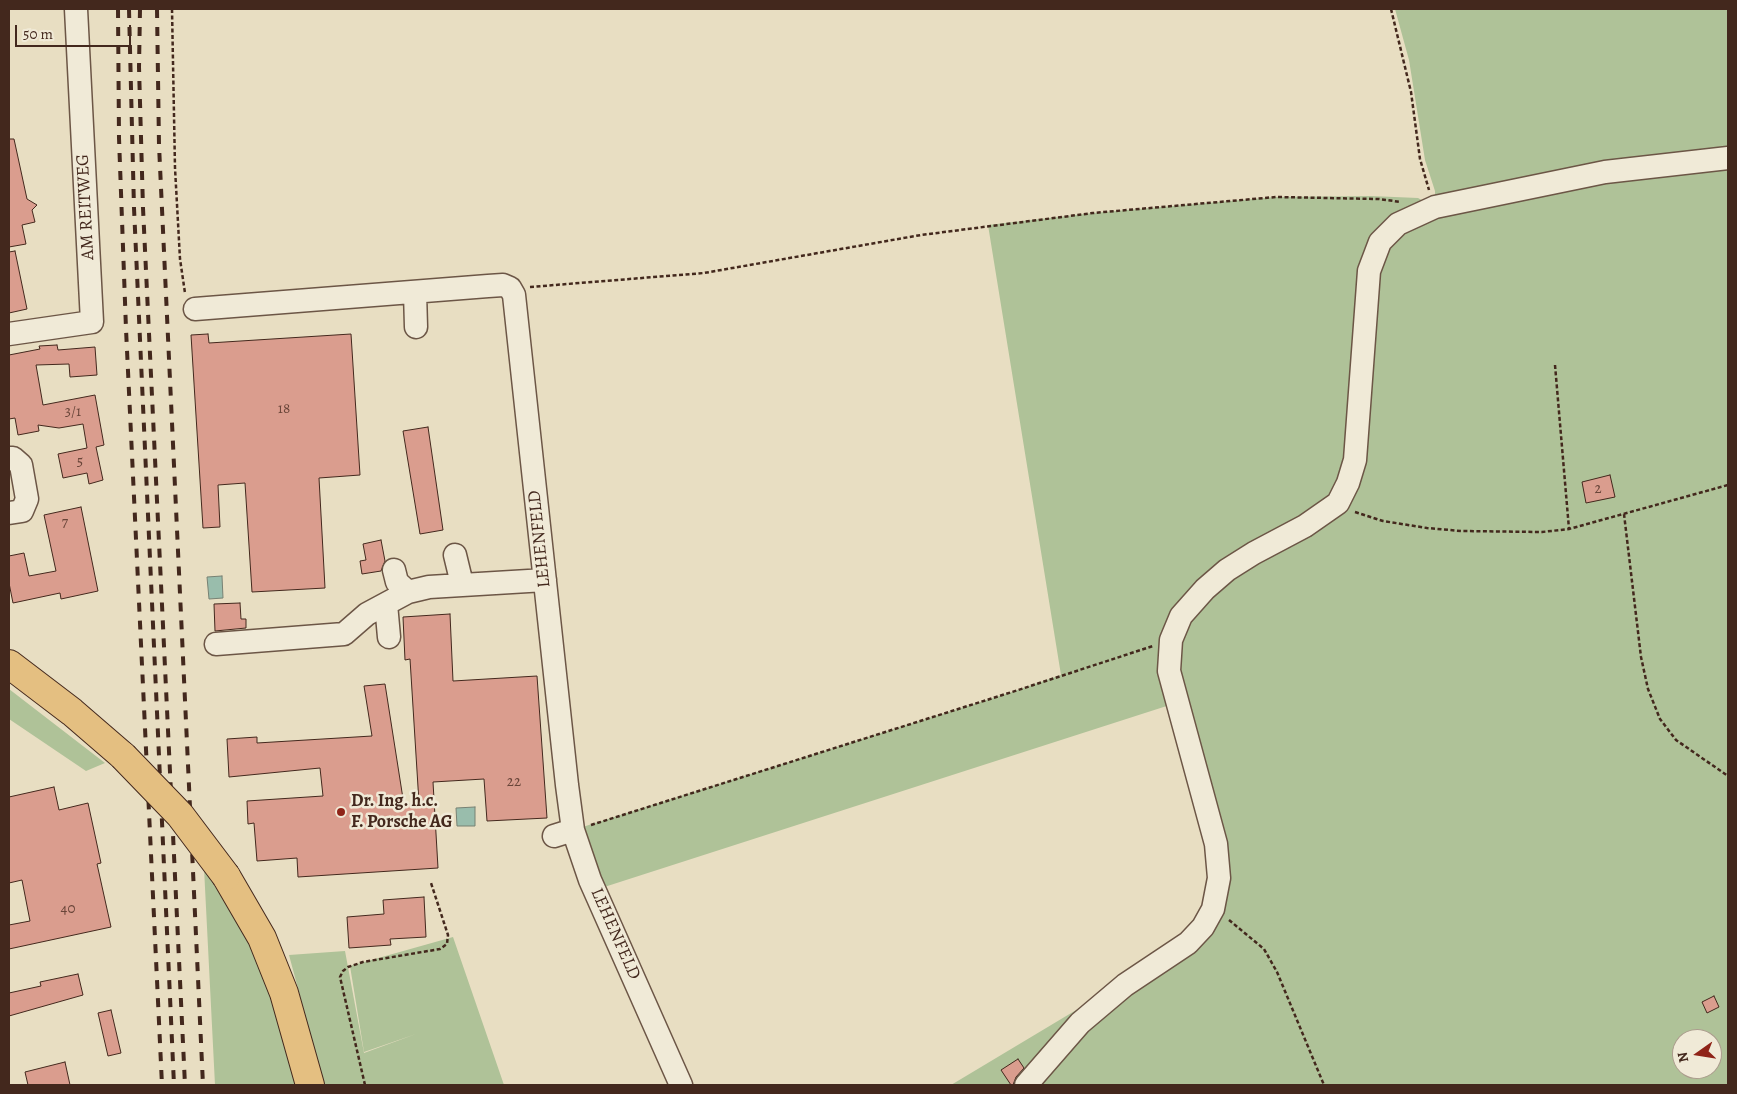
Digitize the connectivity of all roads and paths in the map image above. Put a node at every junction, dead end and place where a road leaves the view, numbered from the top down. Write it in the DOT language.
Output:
graph roads {
  1 [pos="76,9"];
  2 [pos="172,9"];
  3 [pos="1391,9"];
  4 [pos="1728,158"];
  5 [pos="1435,207"];
  6 [pos="510,288"];
  7 [pos="415,292"];
  8 [pos="195,309"];
  9 [pos="416,327"];
  10 [pos="9,334"];
  11 [pos="1555,365"];
  12 [pos="9,458"];
  13 [pos="1728,485"];
  14 [pos="1338,503"];
  15 [pos="9,512"];
  16 [pos="1624,514"];
  17 [pos="1569,529"];
  18 [pos="454,555"];
  19 [pos="394,570"];
  20 [pos="545,580"];
  21 [pos="462,584"];
  22 [pos="408,592"];
  23 [pos="386,604"];
  24 [pos="389,637"];
  25 [pos="1171,640"];
  26 [pos="216,644"];
  27 [pos="9,664"];
  28 [pos="1728,776"];
  29 [pos="564,833"];
  30 [pos="431,883"];
  31 [pos="1214,909"];
  32 [pos="310,1085"];
  33 [pos="365,1085"];
  34 [pos="681,1085"];
  35 [pos="1026,1085"];
  36 [pos="1324,1085"];
  1 -- 10 [label="street, AM REITWEG"];
  2 -- 8 [label="path"];
  3 -- 5 [label="path"];
  4 -- 5 [label="street"];
  5 -- 6 [label="path"];
  5 -- 14 [label="street"];
  6 -- 7 [label="street"];
  6 -- 20 [label="street, LEHENFELD"];
  7 -- 8 [label="street"];
  7 -- 9 [label="street"];
  11 -- 17 [label="path"];
  12 -- 15 [label="street"];
  13 -- 16 [label="path"];
  14 -- 17 [label="path"];
  14 -- 25 [label="street"];
  16 -- 17 [label="path"];
  16 -- 28 [label="path"];
  18 -- 21 [label="street"];
  19 -- 22 [label="street"];
  20 -- 21 [label="street"];
  20 -- 29 [label="street, LEHENFELD"];
  21 -- 22 [label="street"];
  22 -- 23 [label="street"];
  23 -- 24 [label="street"];
  23 -- 26 [label="street"];
  25 -- 29 [label="path"];
  25 -- 31 [label="street"];
  27 -- 32 [label="main road, bridge"];
  29 -- 34 [label="street, LEHENFELD"];
  30 -- 33 [label="path"];
  31 -- 35 [label="street"];
  31 -- 36 [label="path"];
}
